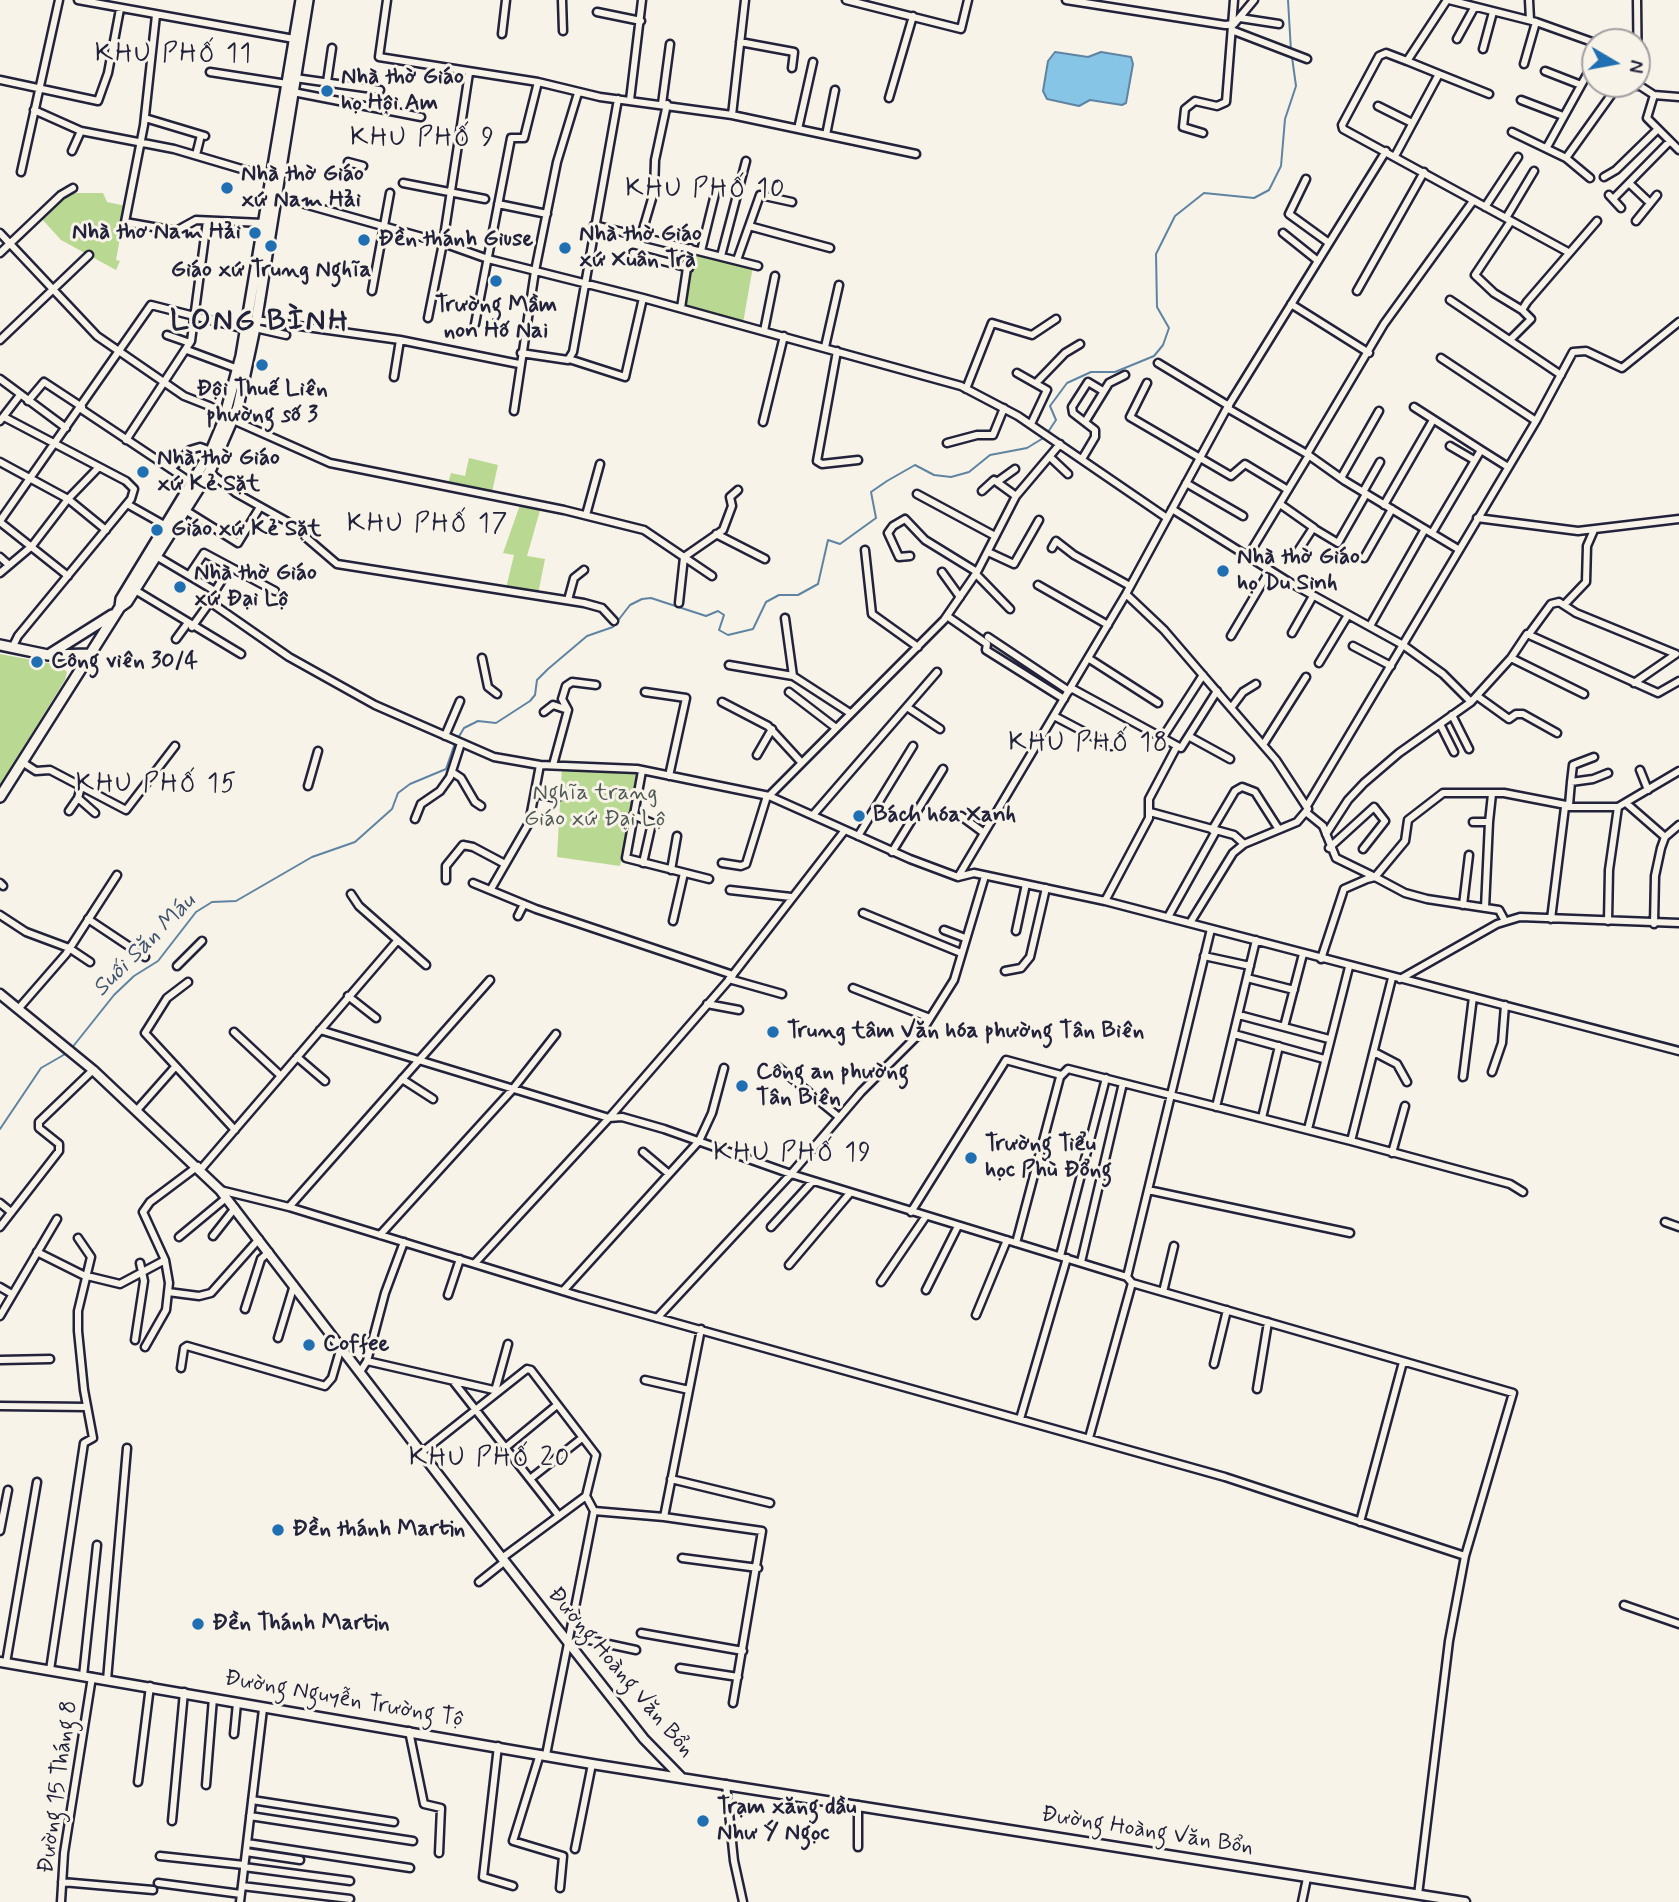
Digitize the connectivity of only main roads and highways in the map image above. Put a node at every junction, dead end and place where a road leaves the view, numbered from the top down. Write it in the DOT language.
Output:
graph roads {
  1 [pos="301,0"];
  2 [pos="308,0"];
  3 [pos="292,84"];
  4 [pos="251,324"];
  5 [pos="230,416"];
  6 [pos="118,610"];
  7 [pos="0,645"];
  8 [pos="91,654"];
  9 [pos="48,655"];
  10 [pos="0,797"];
  11 [pos="0,994"];
  12 [pos="3,1663"];
  13 [pos="681,1777"];
  14 [pos="1465,1902"];
  1 -- 3 [label="main road"];
  2 -- 3 [label="main road"];
  3 -- 4 [label="main road"];
  3 -- 4 [label="main road"];
  4 -- 5 [label="main road"];
  4 -- 5 [label="main road"];
  5 -- 6 [label="main road"];
  5 -- 6 [label="main road"];
  6 -- 8 [label="main road"];
  6 -- 9 [label="main road"];
  7 -- 9 [label="main road"];
  8 -- 9 [label="main road"];
  8 -- 10 [label="main road"];
  11 -- 13 [label="main road, Đường Hoàng Văn Bổn"];
  12 -- 13 [label="main road, Đường Nguyễn Trường Tộ"];
  13 -- 14 [label="main road, Đường Hoàng Văn Bổn"];
}
